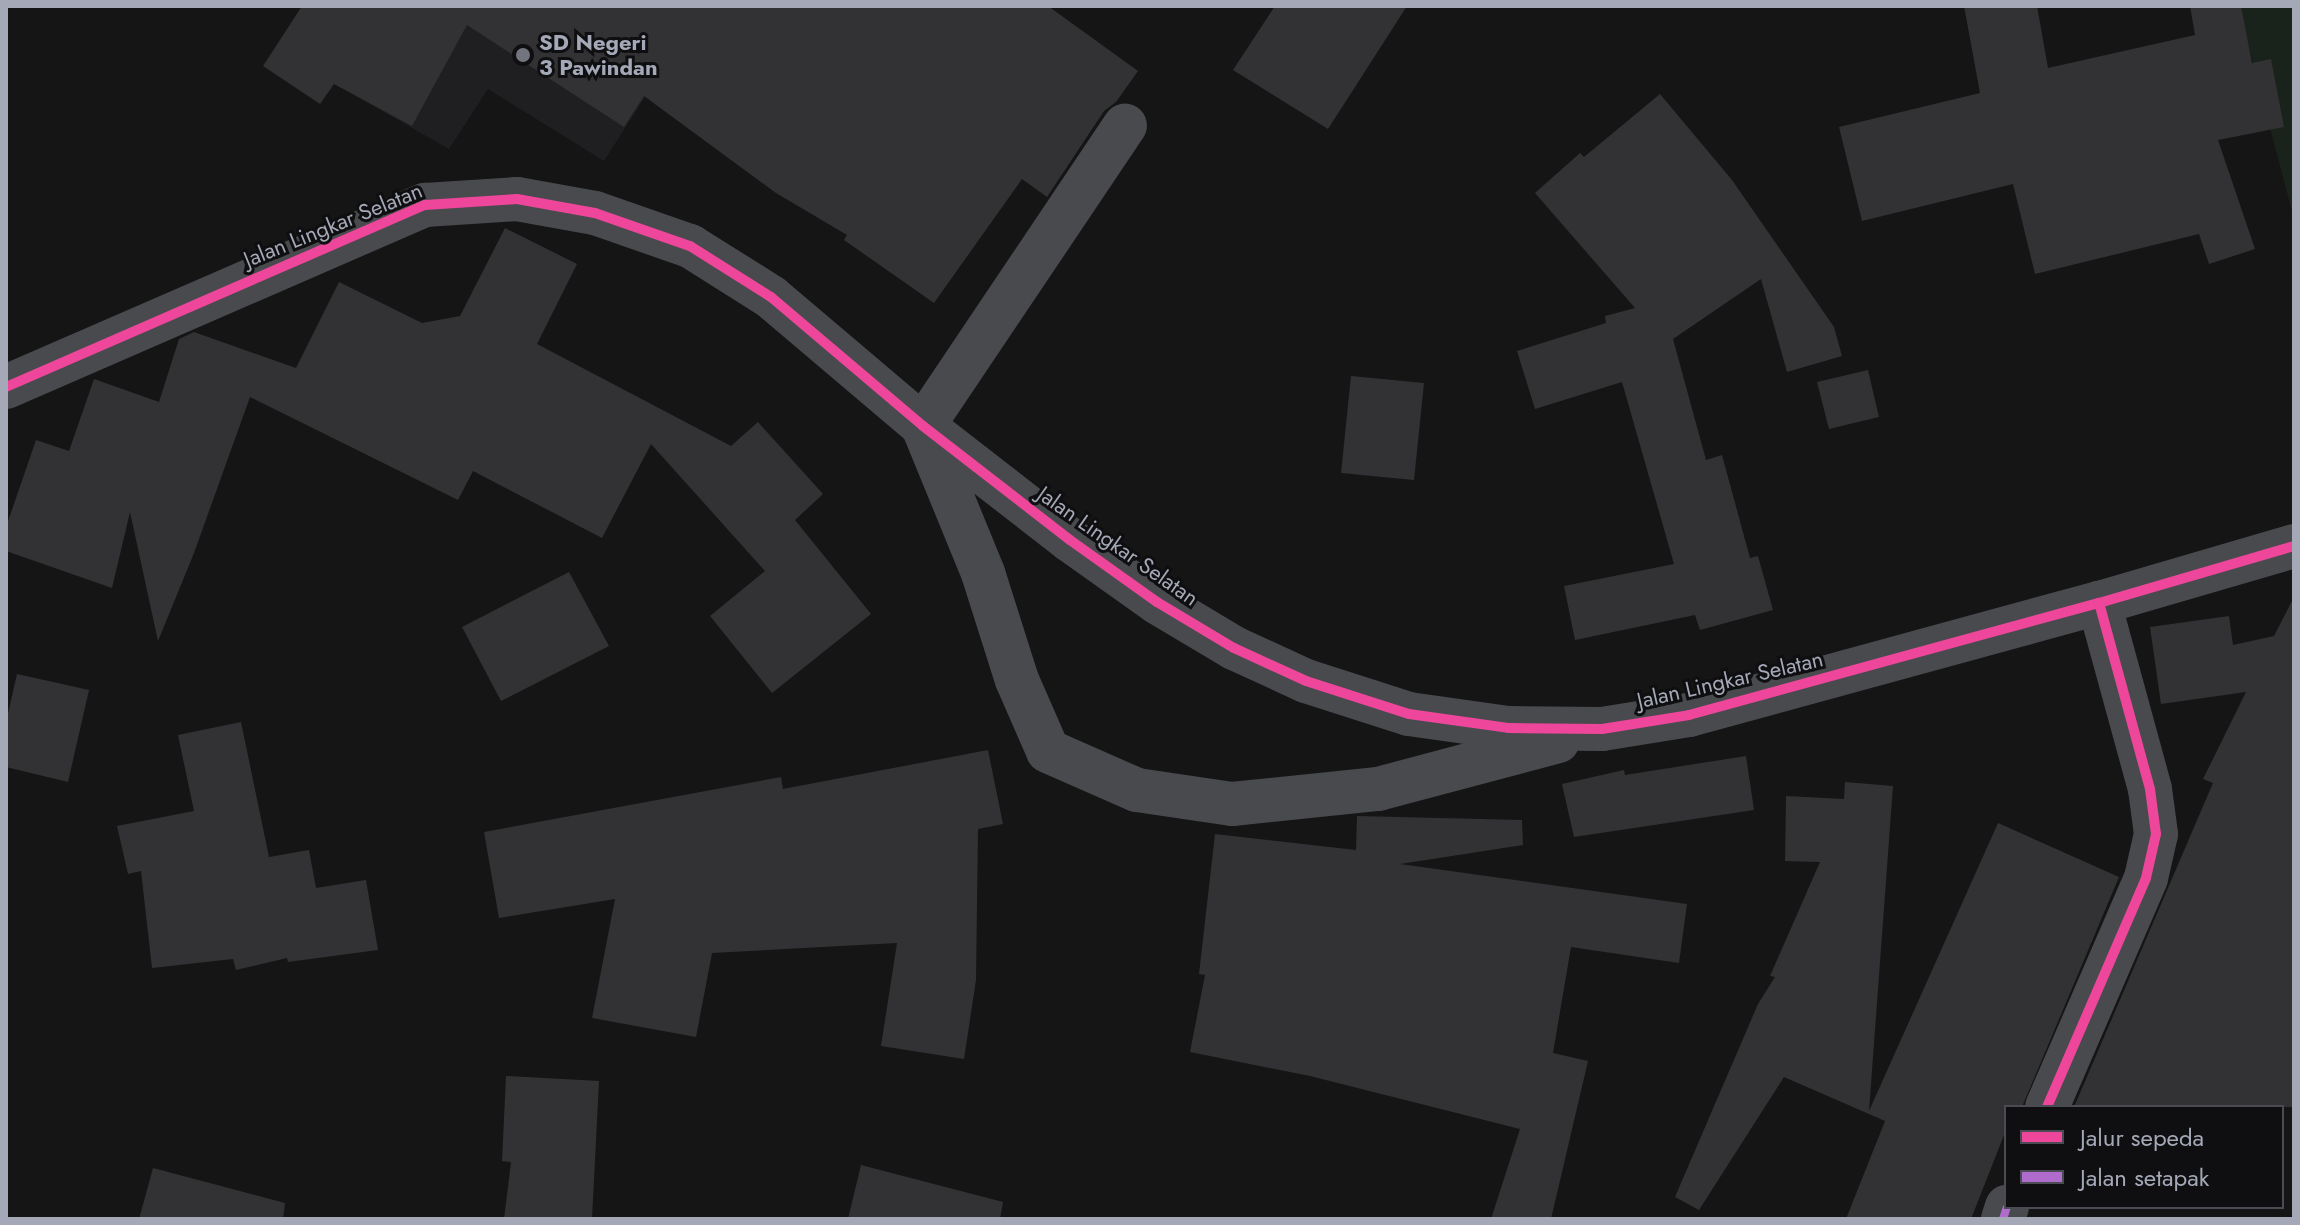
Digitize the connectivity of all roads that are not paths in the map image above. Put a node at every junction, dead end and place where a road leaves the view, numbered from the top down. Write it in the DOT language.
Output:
graph roads {
  1 [pos="1125,125"];
  2 [pos="6,387"];
  3 [pos="923,426"];
  4 [pos="2294,546"];
  5 [pos="2099,603"];
  6 [pos="1602,729"];
  7 [pos="2048,1105"];
  1 -- 3 [label="street"];
  2 -- 3 [label="street, Jalan Lingkar Selatan"];
  3 -- 6 [label="street, Jalan Lingkar Selatan"];
  3 -- 6 [label="street"];
  4 -- 5 [label="street, Jalan Lingkar Selatan"];
  5 -- 6 [label="street, Jalan Lingkar Selatan"];
  5 -- 7 [label="street"];
}
